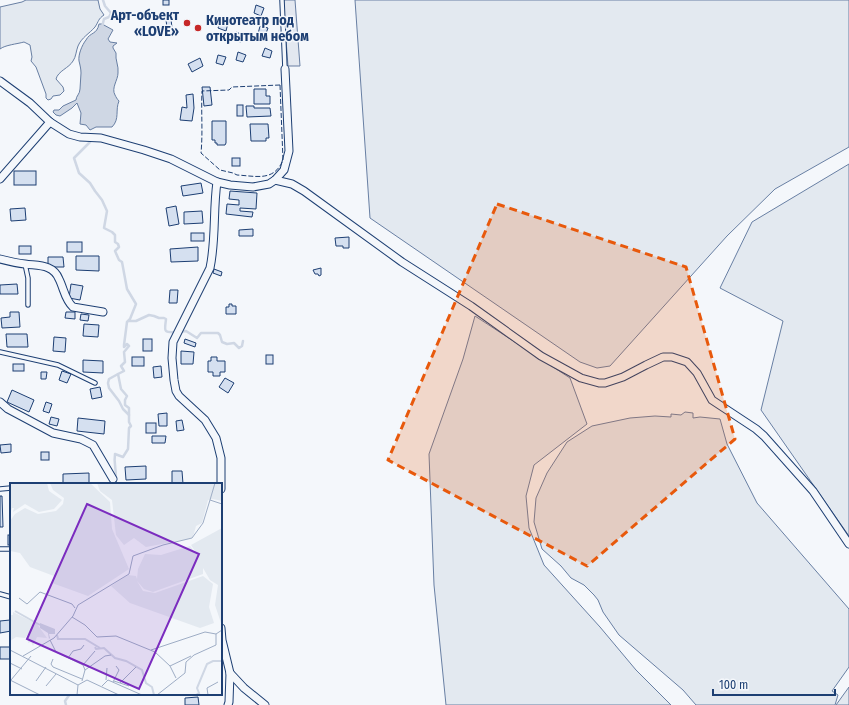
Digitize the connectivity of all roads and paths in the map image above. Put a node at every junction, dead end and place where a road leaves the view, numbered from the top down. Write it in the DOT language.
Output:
graph roads {
  1 [pos="282,0"];
  2 [pos="285,69"];
  3 [pos="0,81"];
  4 [pos="50,122"];
  5 [pos="0,179"];
  6 [pos="275,180"];
  7 [pos="217,182"];
  8 [pos="0,259"];
  9 [pos="25,264"];
  10 [pos="28,305"];
  11 [pos="103,312"];
  12 [pos="0,352"];
  13 [pos="95,383"];
  14 [pos="0,402"];
  15 [pos="113,479"];
  16 [pos="221,483"];
  17 [pos="10,488"];
  18 [pos="0,489"];
  19 [pos="849,544"];
  20 [pos="0,594"];
  21 [pos="10,597"];
  22 [pos="222,640"];
  23 [pos="230,672"];
  24 [pos="228,705"];
  25 [pos="265,705"];
  1 -- 2 [label="lane"];
  2 -- 6 [label="street"];
  3 -- 4 [label="street"];
  4 -- 5 [label="street"];
  4 -- 7 [label="street"];
  6 -- 7 [label="street"];
  6 -- 19 [label="street"];
  7 -- 16 [label="street"];
  8 -- 9 [label="street"];
  9 -- 10 [label="lane"];
  9 -- 11 [label="street"];
  12 -- 13 [label="lane"];
  14 -- 15 [label="street"];
  17 -- 18 [label="lane"];
  20 -- 21 [label="lane"];
  22 -- 23 [label="street"];
  23 -- 24 [label="street"];
  23 -- 25 [label="street"];
}
